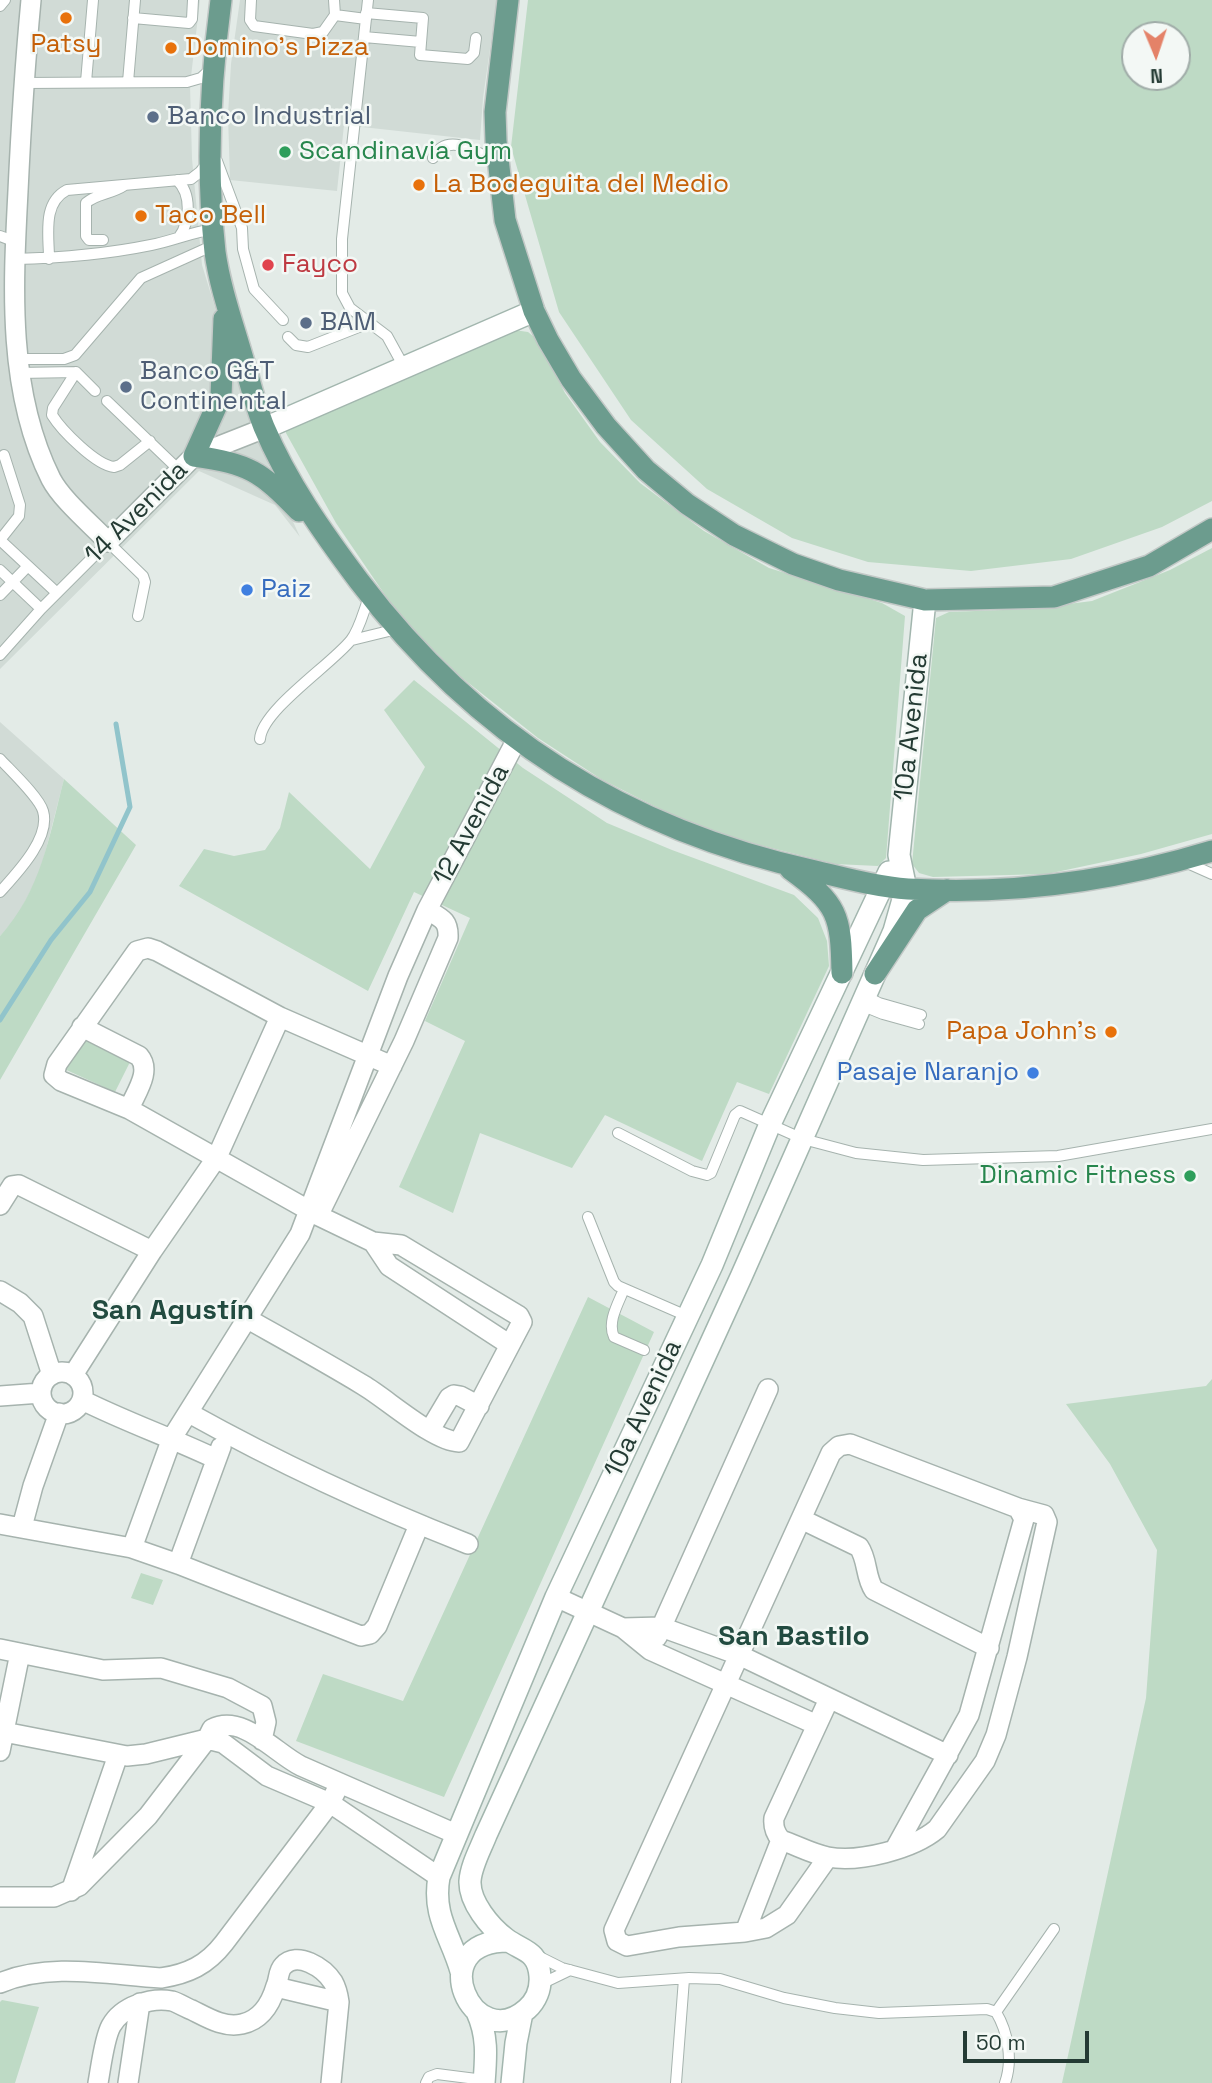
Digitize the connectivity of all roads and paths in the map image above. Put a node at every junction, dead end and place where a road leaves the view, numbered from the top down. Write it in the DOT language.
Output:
graph roads {
  1 [pos="5,0"];
  2 [pos="31,0"];
  3 [pos="93,0"];
  4 [pos="135,0"];
  5 [pos="193,0"];
  6 [pos="220,0"];
  7 [pos="251,0"];
  8 [pos="334,0"];
  9 [pos="368,0"];
  10 [pos="508,0"];
  11 [pos="0,6"];
  12 [pos="335,15"];
  13 [pos="366,16"];
  14 [pos="133,18"];
  15 [pos="364,37"];
  16 [pos="476,38"];
  17 [pos="421,42"];
  18 [pos="212,68"];
  19 [pos="86,82"];
  20 [pos="128,82"];
  21 [pos="23,83"];
  22 [pos="210,150"];
  23 [pos="433,158"];
  24 [pos="498,165"];
  25 [pos="177,180"];
  26 [pos="125,185"];
  27 [pos="214,237"];
  28 [pos="179,238"];
  29 [pos="103,240"];
  30 [pos="10,245"];
  31 [pos="49,258"];
  32 [pos="225,296"];
  33 [pos="534,311"];
  34 [pos="283,320"];
  35 [pos="369,323"];
  36 [pos="288,337"];
  37 [pos="19,366"];
  38 [pos="404,367"];
  39 [pos="76,372"];
  40 [pos="95,391"];
  41 [pos="107,401"];
  42 [pos="265,428"];
  43 [pos="150,441"];
  44 [pos="4,455"];
  45 [pos="187,463"];
  46 [pos="1212,529"];
  47 [pos="0,540"];
  48 [pos="108,542"];
  49 [pos="332,545"];
  50 [pos="28,566"];
  51 [pos="0,570"];
  52 [pos="13,582"];
  53 [pos="57,593"];
  54 [pos="0,595"];
  55 [pos="370,595"];
  56 [pos="925,600"];
  57 [pos="41,609"];
  58 [pos="138,615"];
  59 [pos="397,629"];
  60 [pos="352,639"];
  61 [pos="0,655"];
  62 [pos="260,739"];
  63 [pos="517,739"];
  64 [pos="0,759"];
  65 [pos="1212,850"];
  66 [pos="899,855"];
  67 [pos="1182,860"];
  68 [pos="782,864"];
  69 [pos="1212,874"];
  70 [pos="881,886"];
  71 [pos="906,889"];
  72 [pos="947,890"];
  73 [pos="0,892"];
  74 [pos="427,910"];
  75 [pos="842,973"];
  76 [pos="875,974"];
  77 [pos="863,1000"];
  78 [pos="280,1017"];
  79 [pos="920,1019"];
  80 [pos="82,1027"];
  81 [pos="377,1030"];
  82 [pos="404,1041"];
  83 [pos="368,1056"];
  84 [pos="392,1066"];
  85 [pos="129,1109"];
  86 [pos="769,1124"];
  87 [pos="1212,1129"];
  88 [pos="618,1133"];
  89 [pos="803,1139"];
  90 [pos="217,1157"];
  91 [pos="0,1205"];
  92 [pos="314,1213"];
  93 [pos="588,1217"];
  94 [pos="373,1242"];
  95 [pos="152,1251"];
  96 [pos="712,1265"];
  97 [pos="741,1278"];
  98 [pos="624,1289"];
  99 [pos="0,1291"];
  100 [pos="688,1317"];
  101 [pos="246,1318"];
  102 [pos="510,1345"];
  103 [pos="644,1350"];
  104 [pos="52,1375"];
  105 [pos="73,1375"];
  106 [pos="768,1389"];
  107 [pos="41,1393"];
  108 [pos="0,1396"];
  109 [pos="82,1400"];
  110 [pos="479,1406"];
  111 [pos="59,1413"];
  112 [pos="189,1413"];
  113 [pos="430,1430"];
  114 [pos="226,1434"];
  115 [pos="173,1438"];
  116 [pos="216,1459"];
  117 [pos="1018,1508"];
  118 [pos="801,1520"];
  119 [pos="0,1524"];
  120 [pos="419,1525"];
  121 [pos="22,1527"];
  122 [pos="468,1544"];
  123 [pos="132,1548"];
  124 [pos="178,1564"];
  125 [pos="556,1597"];
  126 [pos="588,1612"];
  127 [pos="661,1627"];
  128 [pos="623,1628"];
  129 [pos="989,1648"];
  130 [pos="0,1649"];
  131 [pos="650,1650"];
  132 [pos="20,1653"];
  133 [pos="739,1655"];
  134 [pos="7,1681"];
  135 [pos="726,1684"];
  136 [pos="830,1699"];
  137 [pos="817,1725"];
  138 [pos="207,1739"];
  139 [pos="262,1740"];
  140 [pos="2,1742"];
  141 [pos="118,1755"];
  142 [pos="948,1755"];
  143 [pos="301,1766"];
  144 [pos="340,1784"];
  145 [pos="290,1786"];
  146 [pos="330,1802"];
  147 [pos="456,1834"];
  148 [pos="781,1840"];
  149 [pos="895,1849"];
  150 [pos="828,1857"];
  151 [pos="439,1877"];
  152 [pos="71,1891"];
  153 [pos="0,1897"];
  154 [pos="1054,1930"];
  155 [pos="745,1932"];
  156 [pos="508,1941"];
  157 [pos="529,1952"];
  158 [pos="570,1970"];
  159 [pos="461,1971"];
  160 [pos="684,1979"];
  161 [pos="0,1983"];
  162 [pos="540,1984"];
  163 [pos="276,1987"];
  164 [pos="339,2002"];
  165 [pos="140,2003"];
  166 [pos="477,2012"];
  167 [pos="996,2012"];
  168 [pos="522,2013"];
  169 [pos="484,2081"];
  170 [pos="97,2083"];
  171 [pos="128,2083"];
  172 [pos="331,2083"];
  173 [pos="426,2083"];
  174 [pos="512,2083"];
  175 [pos="676,2083"];
  176 [pos="1005,2083"];
  1 -- 11 [label="lane"];
  2 -- 21 [label="street"];
  3 -- 19 [label="lane"];
  4 -- 14 [label="lane"];
  5 -- 14 [label="lane"];
  6 -- 18 [label="main road"];
  7 -- 12 [label="lane"];
  8 -- 12 [label="lane"];
  9 -- 13 [label="lane"];
  10 -- 24 [label="main road"];
  12 -- 13 [label="lane"];
  13 -- 15 [label="lane"];
  13 -- 17 [label="lane"];
  14 -- 20 [label="lane"];
  15 -- 17 [label="lane"];
  15 -- 35 [label="lane"];
  16 -- 17 [label="lane"];
  18 -- 20 [label="lane"];
  18 -- 22 [label="main road"];
  19 -- 20 [label="lane"];
  19 -- 21 [label="lane"];
  21 -- 30 [label="street"];
  22 -- 25 [label="lane"];
  22 -- 27 [label="main road"];
  22 -- 34 [label="lane"];
  23 -- 24 [label="lane"];
  24 -- 33 [label="main road"];
  25 -- 26 [label="lane"];
  25 -- 28 [label="lane"];
  26 -- 29 [label="lane"];
  26 -- 31 [label="lane"];
  27 -- 28 [label="lane"];
  27 -- 32 [label="main road"];
  27 -- 37 [label="lane"];
  28 -- 31 [label="lane"];
  30 -- 31 [label="lane"];
  30 -- 37 [label="street"];
  32 -- 42 [label="main road"];
  32 -- 45 [label="main road"];
  33 -- 38 [label="street, 14 Avenida"];
  33 -- 56 [label="main road"];
  35 -- 36 [label="lane"];
  35 -- 38 [label="lane"];
  37 -- 39 [label="lane"];
  37 -- 48 [label="street"];
  38 -- 42 [label="street, 14 Avenida"];
  39 -- 40 [label="lane"];
  39 -- 43 [label="lane"];
  41 -- 43 [label="lane"];
  42 -- 45 [label="street, 14 Avenida"];
  42 -- 49 [label="main road"];
  43 -- 45 [label="lane"];
  44 -- 47 [label="lane"];
  45 -- 48 [label="street, 14 Avenida"];
  45 -- 49 [label="main road"];
  46 -- 56 [label="main road"];
  47 -- 50 [label="lane"];
  48 -- 53 [label="lane, 14 Avenida"];
  48 -- 58 [label="lane"];
  49 -- 55 [label="main road"];
  50 -- 52 [label="lane"];
  50 -- 53 [label="lane"];
  51 -- 52 [label="lane"];
  52 -- 54 [label="lane"];
  52 -- 57 [label="lane"];
  53 -- 57 [label="lane, 14 Avenida"];
  55 -- 59 [label="main road"];
  55 -- 60 [label="lane"];
  56 -- 66 [label="street, 10a Avenida"];
  57 -- 61 [label="lane, 14 Avenida"];
  59 -- 60 [label="lane"];
  59 -- 63 [label="main road"];
  60 -- 62 [label="lane"];
  63 -- 68 [label="main road"];
  63 -- 74 [label="street, 12 Avenida"];
  64 -- 73 [label="lane"];
  65 -- 67 [label="main road"];
  66 -- 70 [label="street, 10a Avenida"];
  66 -- 71 [label="street, 10a Avenida"];
  67 -- 69 [label="lane"];
  67 -- 72 [label="main road"];
  68 -- 70 [label="main road"];
  68 -- 75 [label="main road"];
  70 -- 71 [label="main road"];
  70 -- 75 [label="street, 10a Avenida"];
  71 -- 72 [label="main road"];
  71 -- 76 [label="street, 10a Avenida"];
  72 -- 76 [label="main road"];
  74 -- 81 [label="street, 12 Avenida"];
  74 -- 82 [label="street, 12 Avenida"];
  75 -- 86 [label="street, 10a Avenida"];
  76 -- 77 [label="street, 10a Avenida"];
  77 -- 79 [label="lane"];
  77 -- 89 [label="street, 10a Avenida"];
  78 -- 80 [label="street"];
  78 -- 83 [label="street"];
  78 -- 90 [label="street"];
  80 -- 85 [label="street"];
  80 -- 85 [label="street"];
  81 -- 82 [label="street"];
  81 -- 83 [label="street, 12 Avenida"];
  82 -- 84 [label="street"];
  83 -- 84 [label="street"];
  83 -- 92 [label="street, 12 Avenida"];
  84 -- 92 [label="street"];
  85 -- 90 [label="street"];
  86 -- 88 [label="lane"];
  86 -- 89 [label="lane"];
  86 -- 96 [label="street, 10a Avenida"];
  87 -- 89 [label="lane"];
  89 -- 97 [label="street, 10a Avenida"];
  90 -- 92 [label="street"];
  90 -- 95 [label="street"];
  91 -- 95 [label="street"];
  92 -- 94 [label="street"];
  92 -- 101 [label="street"];
  93 -- 98 [label="lane"];
  94 -- 102 [label="street"];
  94 -- 102 [label="street"];
  95 -- 105 [label="street"];
  96 -- 97 [label="street"];
  96 -- 100 [label="street, 10a Avenida"];
  97 -- 126 [label="street, 10a Avenida"];
  98 -- 100 [label="lane"];
  98 -- 103 [label="lane"];
  99 -- 104 [label="street"];
  100 -- 125 [label="street, 10a Avenida"];
  101 -- 112 [label="street"];
  101 -- 113 [label="street"];
  102 -- 110 [label="street"];
  104 -- 105 [label="street"];
  104 -- 107 [label="street"];
  105 -- 109 [label="street"];
  106 -- 127 [label="street"];
  107 -- 108 [label="street"];
  107 -- 111 [label="street"];
  109 -- 111 [label="street"];
  109 -- 115 [label="street"];
  110 -- 113 [label="street"];
  110 -- 113 [label="street"];
  111 -- 121 [label="street"];
  112 -- 114 [label="street"];
  112 -- 115 [label="street"];
  114 -- 116 [label="street"];
  114 -- 120 [label="street"];
  115 -- 116 [label="street"];
  115 -- 123 [label="street"];
  116 -- 124 [label="street"];
  117 -- 118 [label="street"];
  117 -- 129 [label="street"];
  117 -- 149 [label="street"];
  118 -- 129 [label="street"];
  118 -- 133 [label="street"];
  119 -- 121 [label="street"];
  120 -- 122 [label="street"];
  120 -- 124 [label="street"];
  121 -- 123 [label="street"];
  123 -- 124 [label="street"];
  125 -- 126 [label="street"];
  125 -- 147 [label="street, 10a Avenida"];
  126 -- 128 [label="street"];
  126 -- 156 [label="street, 10a Avenida"];
  127 -- 128 [label="street"];
  127 -- 131 [label="street"];
  127 -- 133 [label="street"];
  128 -- 131 [label="street"];
  129 -- 142 [label="street"];
  130 -- 132 [label="street"];
  131 -- 135 [label="street"];
  132 -- 134 [label="street"];
  132 -- 139 [label="street"];
  133 -- 135 [label="street"];
  133 -- 136 [label="street"];
  134 -- 140 [label="street"];
  135 -- 137 [label="street"];
  135 -- 155 [label="street"];
  136 -- 137 [label="street"];
  136 -- 142 [label="street"];
  137 -- 148 [label="street"];
  138 -- 139 [label="street"];
  138 -- 141 [label="street"];
  138 -- 145 [label="street"];
  138 -- 152 [label="street"];
  139 -- 143 [label="street"];
  140 -- 141 [label="street"];
  141 -- 152 [label="street"];
  142 -- 149 [label="street"];
  143 -- 144 [label="street"];
  143 -- 145 [label="street"];
  144 -- 146 [label="street"];
  144 -- 147 [label="street"];
  145 -- 146 [label="street"];
  146 -- 151 [label="street"];
  146 -- 161 [label="street"];
  147 -- 151 [label="street, 10a Avenida"];
  148 -- 150 [label="street"];
  148 -- 155 [label="street"];
  149 -- 150 [label="street"];
  150 -- 155 [label="street"];
  151 -- 159 [label="street, 10a Avenida"];
  152 -- 153 [label="street"];
  154 -- 167 [label="lane"];
  156 -- 157 [label="street"];
  156 -- 159 [label="street"];
  157 -- 158 [label="lane"];
  157 -- 162 [label="street"];
  158 -- 160 [label="lane"];
  158 -- 162 [label="lane"];
  159 -- 166 [label="street"];
  160 -- 167 [label="lane"];
  160 -- 175 [label="lane"];
  162 -- 168 [label="street"];
  163 -- 164 [label="street"];
  163 -- 164 [label="street"];
  163 -- 165 [label="street"];
  164 -- 172 [label="street"];
  165 -- 170 [label="street"];
  165 -- 171 [label="street"];
  166 -- 168 [label="street"];
  166 -- 169 [label="street"];
  167 -- 176 [label="lane"];
  168 -- 174 [label="street"];
  169 -- 173 [label="lane"];
}
